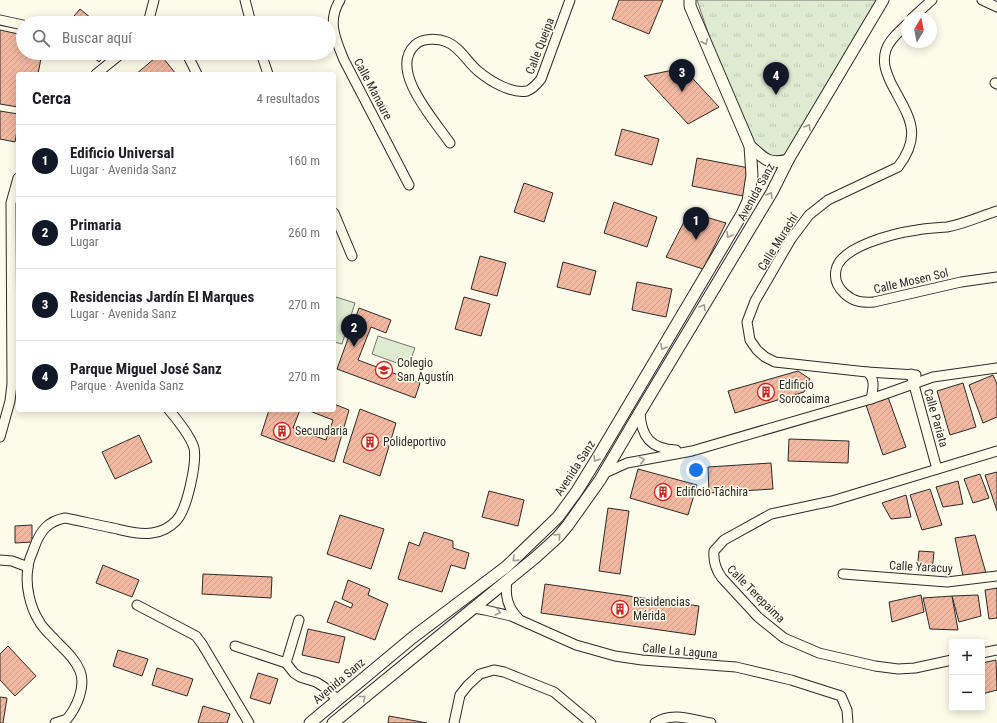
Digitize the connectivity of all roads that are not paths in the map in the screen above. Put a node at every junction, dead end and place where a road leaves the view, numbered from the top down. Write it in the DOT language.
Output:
graph roads {
  1 [pos="154,0"];
  2 [pos="245,0"];
  3 [pos="340,0"];
  4 [pos="570,0"];
  5 [pos="932,0"];
  6 [pos="982,0"];
  7 [pos="882,1"];
  8 [pos="689,2"];
  9 [pos="997,7"];
  10 [pos="919,12"];
  11 [pos="150,16"];
  12 [pos="249,16"];
  13 [pos="334,16"];
  14 [pos="0,20"];
  15 [pos="16,23"];
  16 [pos="901,30"];
  17 [pos="336,40"];
  18 [pos="113,60"];
  19 [pos="190,60"];
  20 [pos="263,60"];
  21 [pos="98,72"];
  22 [pos="196,72"];
  23 [pos="267,72"];
  24 [pos="450,142"];
  25 [pos="750,146"];
  26 [pos="788,160"];
  27 [pos="16,185"];
  28 [pos="410,185"];
  29 [pos="997,211"];
  30 [pos="336,218"];
  31 [pos="352,256"];
  32 [pos="997,276"];
  33 [pos="997,368"];
  34 [pos="867,372"];
  35 [pos="911,374"];
  36 [pos="933,377"];
  37 [pos="914,384"];
  38 [pos="871,399"];
  39 [pos="170,412"];
  40 [pos="640,412"];
  41 [pos="0,436"];
  42 [pos="692,451"];
  43 [pos="997,451"];
  44 [pos="938,469"];
  45 [pos="605,473"];
  46 [pos="0,560"];
  47 [pos="28,567"];
  48 [pos="843,574"];
  49 [pos="997,576"];
  50 [pos="508,580"];
  51 [pos="137,605"];
  52 [pos="474,608"];
  53 [pos="299,620"];
  54 [pos="521,620"];
  55 [pos="235,646"];
  56 [pos="997,650"];
  57 [pos="985,652"];
  58 [pos="949,661"];
  59 [pos="286,664"];
  60 [pos="338,700"];
  61 [pos="55,723"];
  62 [pos="249,723"];
  63 [pos="310,723"];
  64 [pos="333,723"];
  65 [pos="454,723"];
  66 [pos="592,723"];
  67 [pos="655,723"];
  68 [pos="711,723"];
  69 [pos="848,723"];
  1 -- 11 [label="street"];
  2 -- 12 [label="street"];
  3 -- 13 [label="street, Calle Manaure"];
  4 -- 24 [label="street, Calle Queipa"];
  5 -- 10 [label="street"];
  6 -- 9 [label="street"];
  26 -- 7 [label="street, Avenida Sanz, one-way"];
  8 -- 25 [label="street, Avenida Sanz, one-way"];
  14 -- 15 [label="street"];
  16 -- 34 [label="street, Calle Murachí"];
  17 -- 28 [label="street, Calle Manaure"];
  18 -- 21 [label="street"];
  19 -- 22 [label="street"];
  20 -- 23 [label="street"];
  25 -- 26 [label="street, Avenida Sanz"];
  25 -- 60 [label="street, Avenida Sanz, one-way"];
  40 -- 26 [label="street, Avenida Sanz, one-way"];
  27 -- 41 [label="street"];
  29 -- 32 [label="street, Calle Mosen Sol"];
  30 -- 31 [label="street"];
  33 -- 36 [label="street"];
  34 -- 35 [label="street, Calle Murachí"];
  34 -- 38 [label="street"];
  35 -- 36 [label="street, Calle Murachí"];
  35 -- 37 [label="street, Calle Pariata"];
  36 -- 37 [label="street"];
  37 -- 38 [label="street"];
  37 -- 44 [label="street, Calle Pariata"];
  38 -- 42 [label="street"];
  39 -- 47 [label="street"];
  40 -- 42 [label="street"];
  40 -- 45 [label="street, Avenida Sanz"];
  45 -- 42 [label="street, one-way"];
  43 -- 44 [label="street, Calle Terepaima"];
  44 -- 58 [label="street, Calle Terepaima"];
  50 -- 45 [label="street, Avenida Sanz, one-way"];
  46 -- 47 [label="street"];
  47 -- 61 [label="street"];
  48 -- 49 [label="street, Calle Yaracuy"];
  50 -- 52 [label="street, Avenida Sanz"];
  50 -- 54 [label="street, Calle La Laguna"];
  51 -- 62 [label="street"];
  52 -- 54 [label="street, Calle La Laguna, one-way"];
  64 -- 52 [label="street, Avenida Sanz, one-way"];
  53 -- 59 [label="street"];
  54 -- 69 [label="street, Calle La Laguna"];
  55 -- 59 [label="street"];
  56 -- 57 [label="street"];
  59 -- 60 [label="street"];
  60 -- 63 [label="street, Avenida Sanz"];
  65 -- 66 [label="street"];
  67 -- 68 [label="street"];
}
